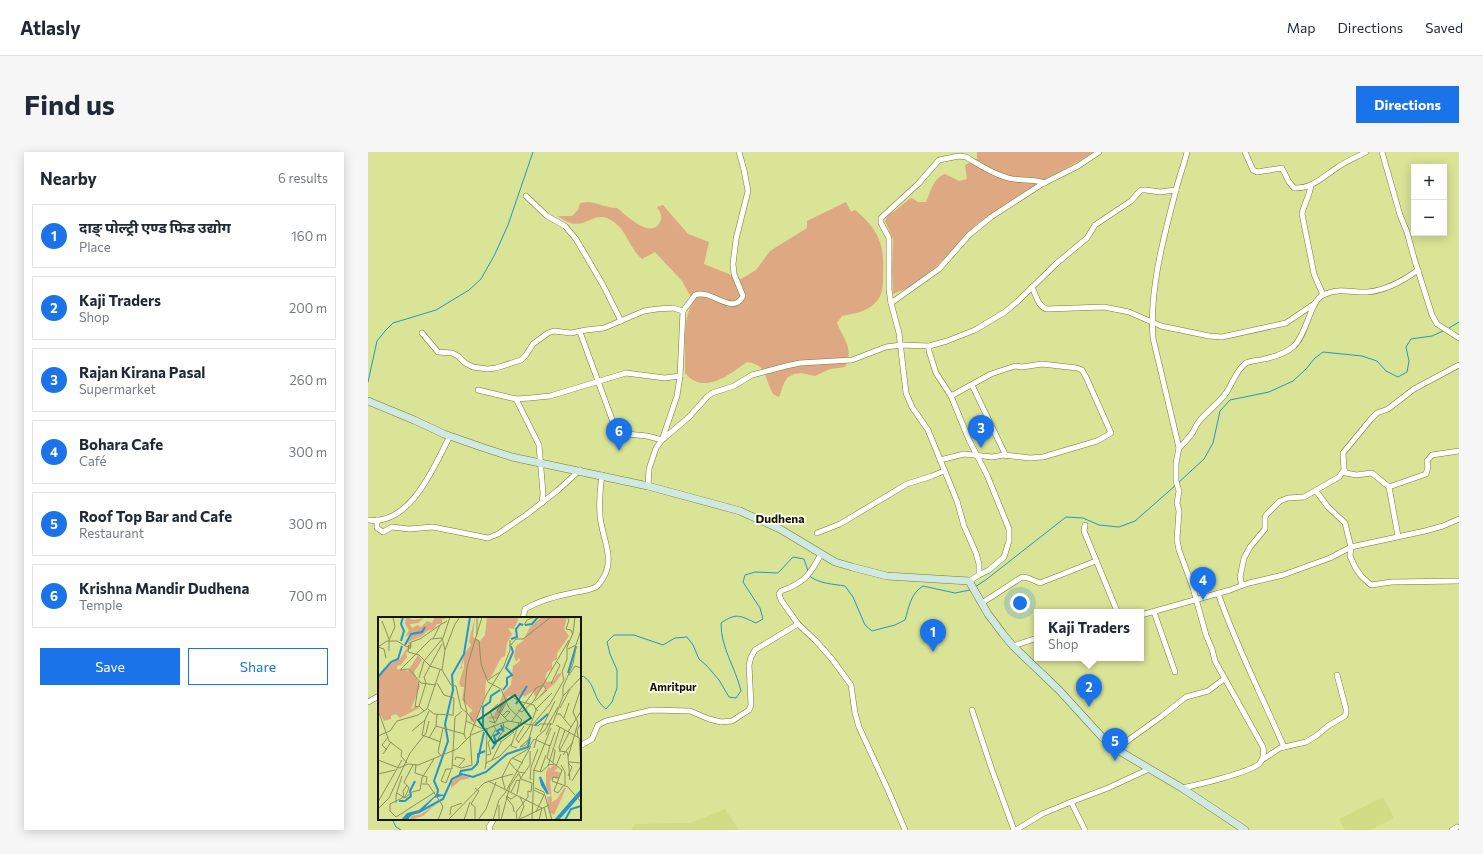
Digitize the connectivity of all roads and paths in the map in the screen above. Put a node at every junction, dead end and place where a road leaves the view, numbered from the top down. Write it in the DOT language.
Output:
graph roads {
  1 [pos="738,152"];
  2 [pos="1099,152"];
  3 [pos="1187,152"];
  4 [pos="1245,152"];
  5 [pos="1366,152"];
  6 [pos="1382,152"];
  7 [pos="1045,183"];
  8 [pos="1311,185"];
  9 [pos="1176,190"];
  10 [pos="526,196"];
  11 [pos="1418,270"];
  12 [pos="1032,287"];
  13 [pos="1323,295"];
  14 [pos="891,303"];
  15 [pos="1314,304"];
  16 [pos="684,311"];
  17 [pos="621,321"];
  18 [pos="1152,321"];
  19 [pos="580,332"];
  20 [pos="422,333"];
  21 [pos="1459,338"];
  22 [pos="901,345"];
  23 [pos="929,346"];
  24 [pos="1459,365"];
  25 [pos="680,376"];
  26 [pos="598,381"];
  27 [pos="972,385"];
  28 [pos="478,390"];
  29 [pos="951,396"];
  30 [pos="516,398"];
  31 [pos="368,401"];
  32 [pos="450,436"];
  33 [pos="662,440"];
  34 [pos="1179,448"];
  35 [pos="1459,451"];
  36 [pos="978,455"];
  37 [pos="1006,456"];
  38 [pos="940,460"];
  39 [pos="541,462"];
  40 [pos="580,470"];
  41 [pos="1344,470"];
  42 [pos="944,471"];
  43 [pos="602,475"];
  44 [pos="648,486"];
  45 [pos="1389,487"];
  46 [pos="1316,491"];
  47 [pos="542,503"];
  48 [pos="1459,519"];
  49 [pos="368,520"];
  50 [pos="376,520"];
  51 [pos="1084,525"];
  52 [pos="817,533"];
  53 [pos="1398,536"];
  54 [pos="1351,547"];
  55 [pos="821,554"];
  56 [pos="1096,561"];
  57 [pos="979,575"];
  58 [pos="1459,581"];
  59 [pos="970,582"];
  60 [pos="1242,585"];
  61 [pos="1218,593"];
  62 [pos="1196,599"];
  63 [pos="981,601"];
  64 [pos="1116,609"];
  65 [pos="1154,612"];
  66 [pos="1144,614"];
  67 [pos="523,617"];
  68 [pos="798,624"];
  69 [pos="1034,639"];
  70 [pos="1013,646"];
  71 [pos="1175,672"];
  72 [pos="1337,675"];
  73 [pos="1224,680"];
  74 [pos="378,697"];
  75 [pos="368,702"];
  76 [pos="972,710"];
  77 [pos="581,745"];
  78 [pos="1284,747"];
  79 [pos="1116,749"];
  80 [pos="1262,760"];
  81 [pos="1149,769"];
  82 [pos="1182,788"];
  83 [pos="1071,802"];
  84 [pos="493,820"];
  85 [pos="1457,827"];
  86 [pos="490,830"];
  87 [pos="905,830"];
  88 [pos="1015,830"];
  89 [pos="1085,830"];
  90 [pos="1245,830"];
  91 [pos="1452,830"];
  1 -- 16 [label="street"];
  2 -- 7 [label="street"];
  3 -- 9 [label="street"];
  4 -- 8 [label="street"];
  5 -- 8 [label="street"];
  6 -- 11 [label="street"];
  7 -- 14 [label="street"];
  7 -- 14 [label="street"];
  8 -- 13 [label="street"];
  9 -- 12 [label="street"];
  9 -- 18 [label="street"];
  10 -- 17 [label="street"];
  11 -- 13 [label="street"];
  11 -- 21 [label="street"];
  12 -- 18 [label="street"];
  12 -- 23 [label="street"];
  13 -- 15 [label="street"];
  14 -- 22 [label="street"];
  15 -- 18 [label="street"];
  15 -- 34 [label="street"];
  16 -- 17 [label="street"];
  16 -- 25 [label="street"];
  17 -- 19 [label="street"];
  18 -- 34 [label="street"];
  19 -- 20 [label="street"];
  19 -- 26 [label="street"];
  22 -- 23 [label="street"];
  22 -- 33 [label="street"];
  22 -- 38 [label="street"];
  23 -- 29 [label="street"];
  24 -- 41 [label="street"];
  25 -- 26 [label="street"];
  25 -- 33 [label="street"];
  26 -- 30 [label="street"];
  26 -- 33 [label="street"];
  27 -- 29 [label="street"];
  27 -- 37 [label="street"];
  27 -- 37 [label="street"];
  28 -- 30 [label="street"];
  29 -- 36 [label="street"];
  30 -- 39 [label="street"];
  31 -- 32 [label="main road"];
  32 -- 39 [label="main road"];
  32 -- 50 [label="street"];
  33 -- 44 [label="street"];
  34 -- 62 [label="street"];
  35 -- 45 [label="street"];
  36 -- 37 [label="street"];
  36 -- 38 [label="street"];
  36 -- 57 [label="street"];
  38 -- 42 [label="street"];
  39 -- 40 [label="main road"];
  39 -- 47 [label="street"];
  40 -- 43 [label="main road"];
  40 -- 47 [label="street"];
  41 -- 45 [label="street"];
  41 -- 46 [label="street"];
  42 -- 52 [label="street"];
  42 -- 57 [label="street"];
  43 -- 44 [label="main road"];
  43 -- 67 [label="street"];
  44 -- 55 [label="main road"];
  45 -- 53 [label="street"];
  46 -- 54 [label="street"];
  46 -- 60 [label="street"];
  47 -- 50 [label="street"];
  48 -- 53 [label="street"];
  49 -- 50 [label="street"];
  51 -- 56 [label="street"];
  53 -- 54 [label="street"];
  54 -- 58 [label="street"];
  54 -- 60 [label="street"];
  55 -- 59 [label="main road"];
  55 -- 68 [label="street"];
  56 -- 63 [label="street"];
  56 -- 64 [label="street"];
  57 -- 59 [label="street"];
  59 -- 63 [label="main road"];
  60 -- 61 [label="street"];
  61 -- 62 [label="street"];
  61 -- 78 [label="street"];
  62 -- 65 [label="street"];
  62 -- 73 [label="street"];
  63 -- 70 [label="main road"];
  65 -- 66 [label="street"];
  65 -- 71 [label="street"];
  68 -- 77 [label="street"];
  68 -- 87 [label="street"];
  69 -- 70 [label="street"];
  70 -- 79 [label="main road"];
  72 -- 78 [label="street"];
  73 -- 79 [label="street"];
  73 -- 80 [label="street"];
  74 -- 75 [label="street"];
  76 -- 88 [label="street"];
  78 -- 80 [label="street"];
  79 -- 81 [label="main road"];
  80 -- 82 [label="street"];
  81 -- 82 [label="main road"];
  81 -- 83 [label="street"];
  82 -- 90 [label="main road"];
  83 -- 88 [label="street"];
  83 -- 89 [label="street"];
  84 -- 86 [label="street"];
  85 -- 91 [label="street"];
}
